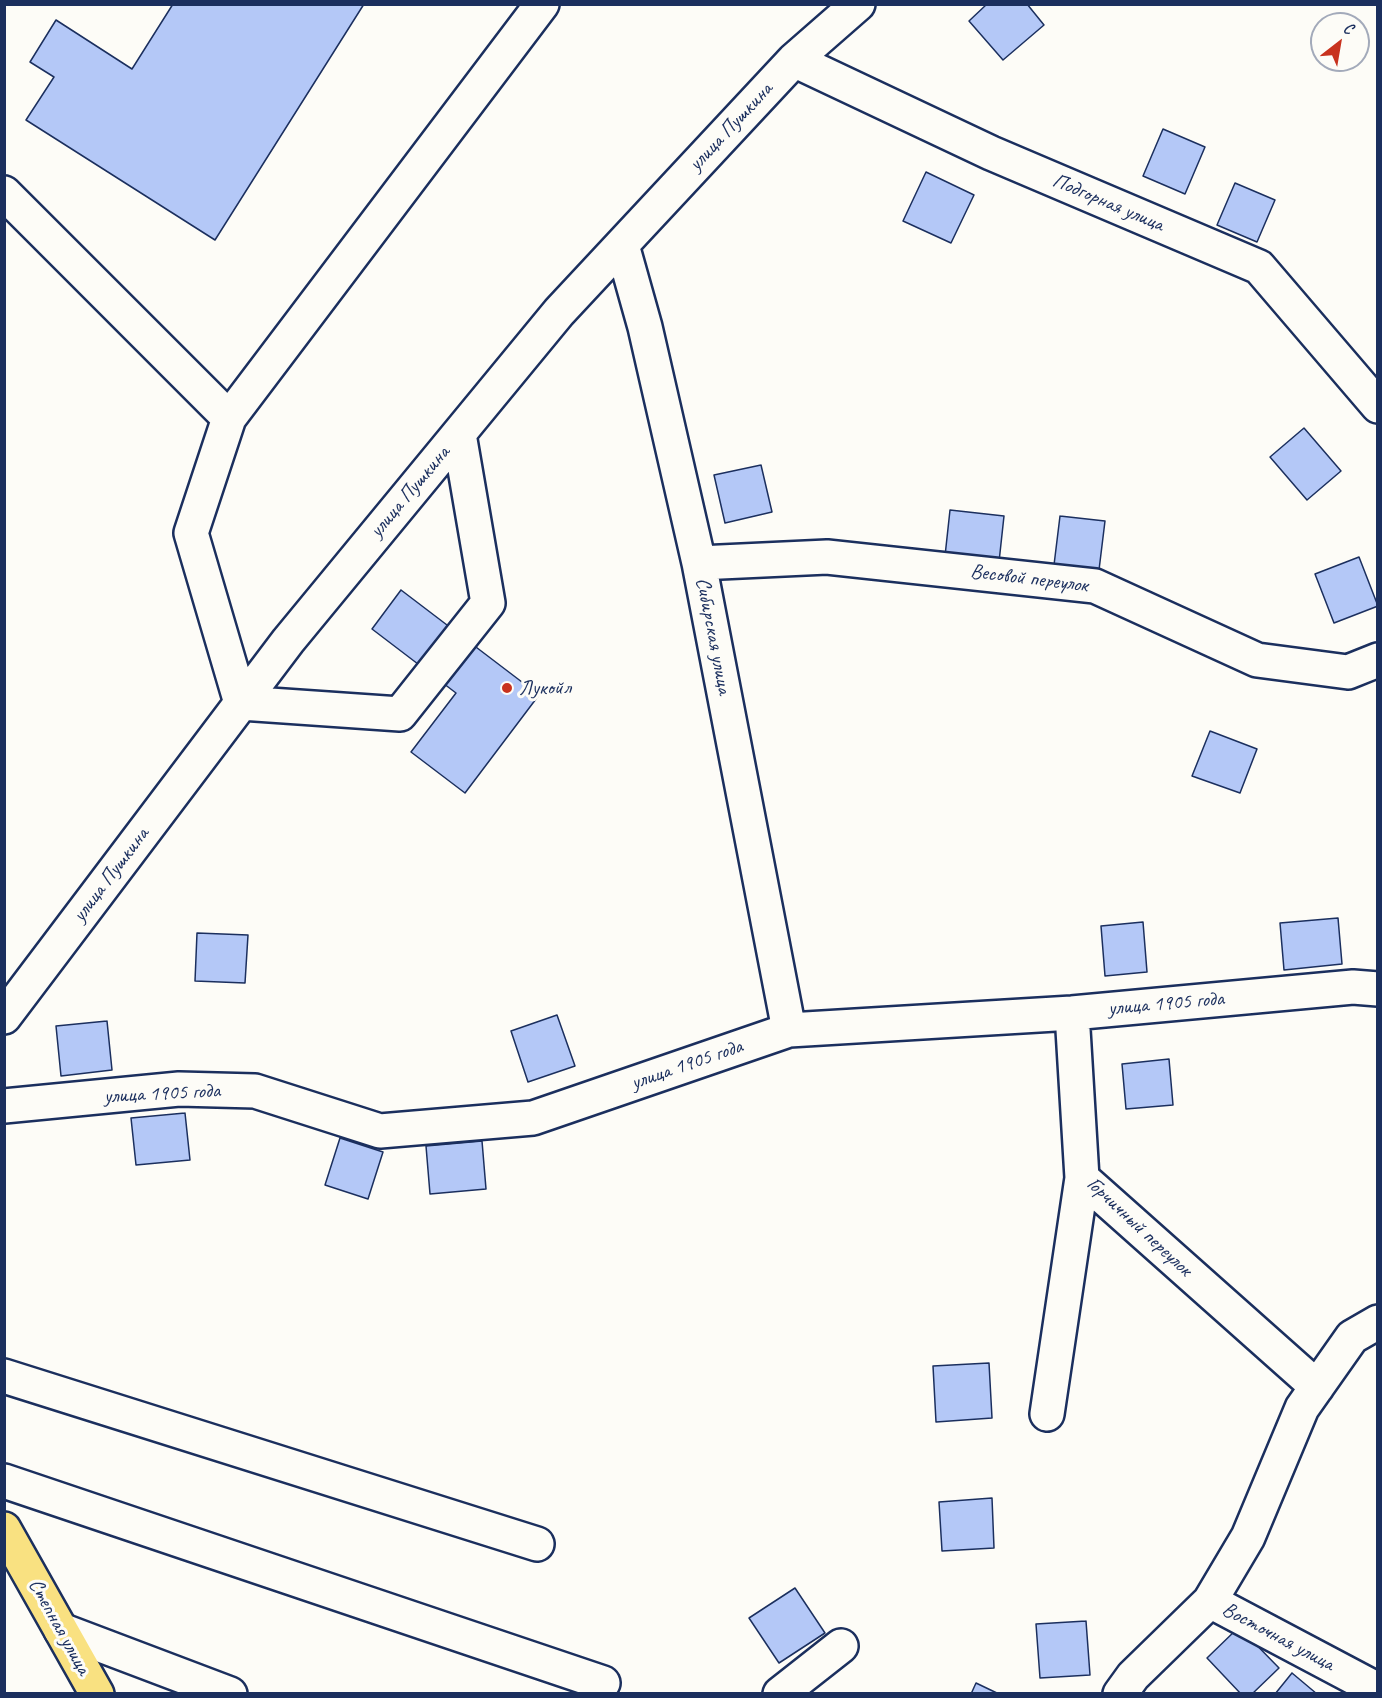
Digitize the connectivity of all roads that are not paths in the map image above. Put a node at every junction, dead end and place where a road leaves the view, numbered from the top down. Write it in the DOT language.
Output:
graph roads {
  1 [pos="542,4"];
  2 [pos="858,4"];
  3 [pos="794,60"];
  4 [pos="4,193"];
  5 [pos="622,245"];
  6 [pos="1377,406"];
  7 [pos="229,418"];
  8 [pos="459,434"];
  9 [pos="699,563"];
  10 [pos="1377,660"];
  11 [pos="241,703"];
  12 [pos="1377,989"];
  13 [pos="1072,1013"];
  14 [pos="4,1017"];
  15 [pos="789,1030"];
  16 [pos="4,1106"];
  17 [pos="1082,1178"];
  18 [pos="1377,1322"];
  19 [pos="4,1376"];
  20 [pos="1309,1398"];
  21 [pos="1047,1414"];
  22 [pos="4,1481"];
  23 [pos="4,1529"];
  24 [pos="537,1544"];
  25 [pos="1210,1601"];
  26 [pos="61,1630"];
  27 [pos="841,1646"];
  28 [pos="603,1683"];
  29 [pos="1377,1690"];
  30 [pos="97,1694"];
  31 [pos="230,1694"];
  32 [pos="780,1694"];
  33 [pos="1120,1694"];
  1 -- 7 [label="street"];
  2 -- 3 [label="street, улица Пушкина"];
  3 -- 5 [label="street, улица Пушкина"];
  3 -- 6 [label="street, Подгорная улица"];
  4 -- 7 [label="street"];
  5 -- 8 [label="street, улица Пушкина"];
  5 -- 9 [label="street, Сибирская улица"];
  7 -- 11 [label="street"];
  8 -- 11 [label="street, улица Пушкина"];
  8 -- 11 [label="street"];
  9 -- 10 [label="street, Весовой переулок"];
  9 -- 15 [label="street, Сибирская улица"];
  11 -- 14 [label="street, улица Пушкина"];
  12 -- 13 [label="street, улица 1905 года"];
  13 -- 15 [label="street, улица 1905 года"];
  13 -- 17 [label="street, Горчичный переулок"];
  15 -- 16 [label="street, улица 1905 года"];
  17 -- 20 [label="street, Горчичный переулок"];
  17 -- 21 [label="street"];
  18 -- 20 [label="street"];
  19 -- 24 [label="street"];
  20 -- 25 [label="street"];
  22 -- 28 [label="street"];
  23 -- 26 [label="main road, Степная улица"];
  25 -- 29 [label="street, Восточная улица"];
  25 -- 33 [label="street"];
  26 -- 30 [label="main road, Степная улица"];
  26 -- 31 [label="street"];
  27 -- 32 [label="street"];
}
